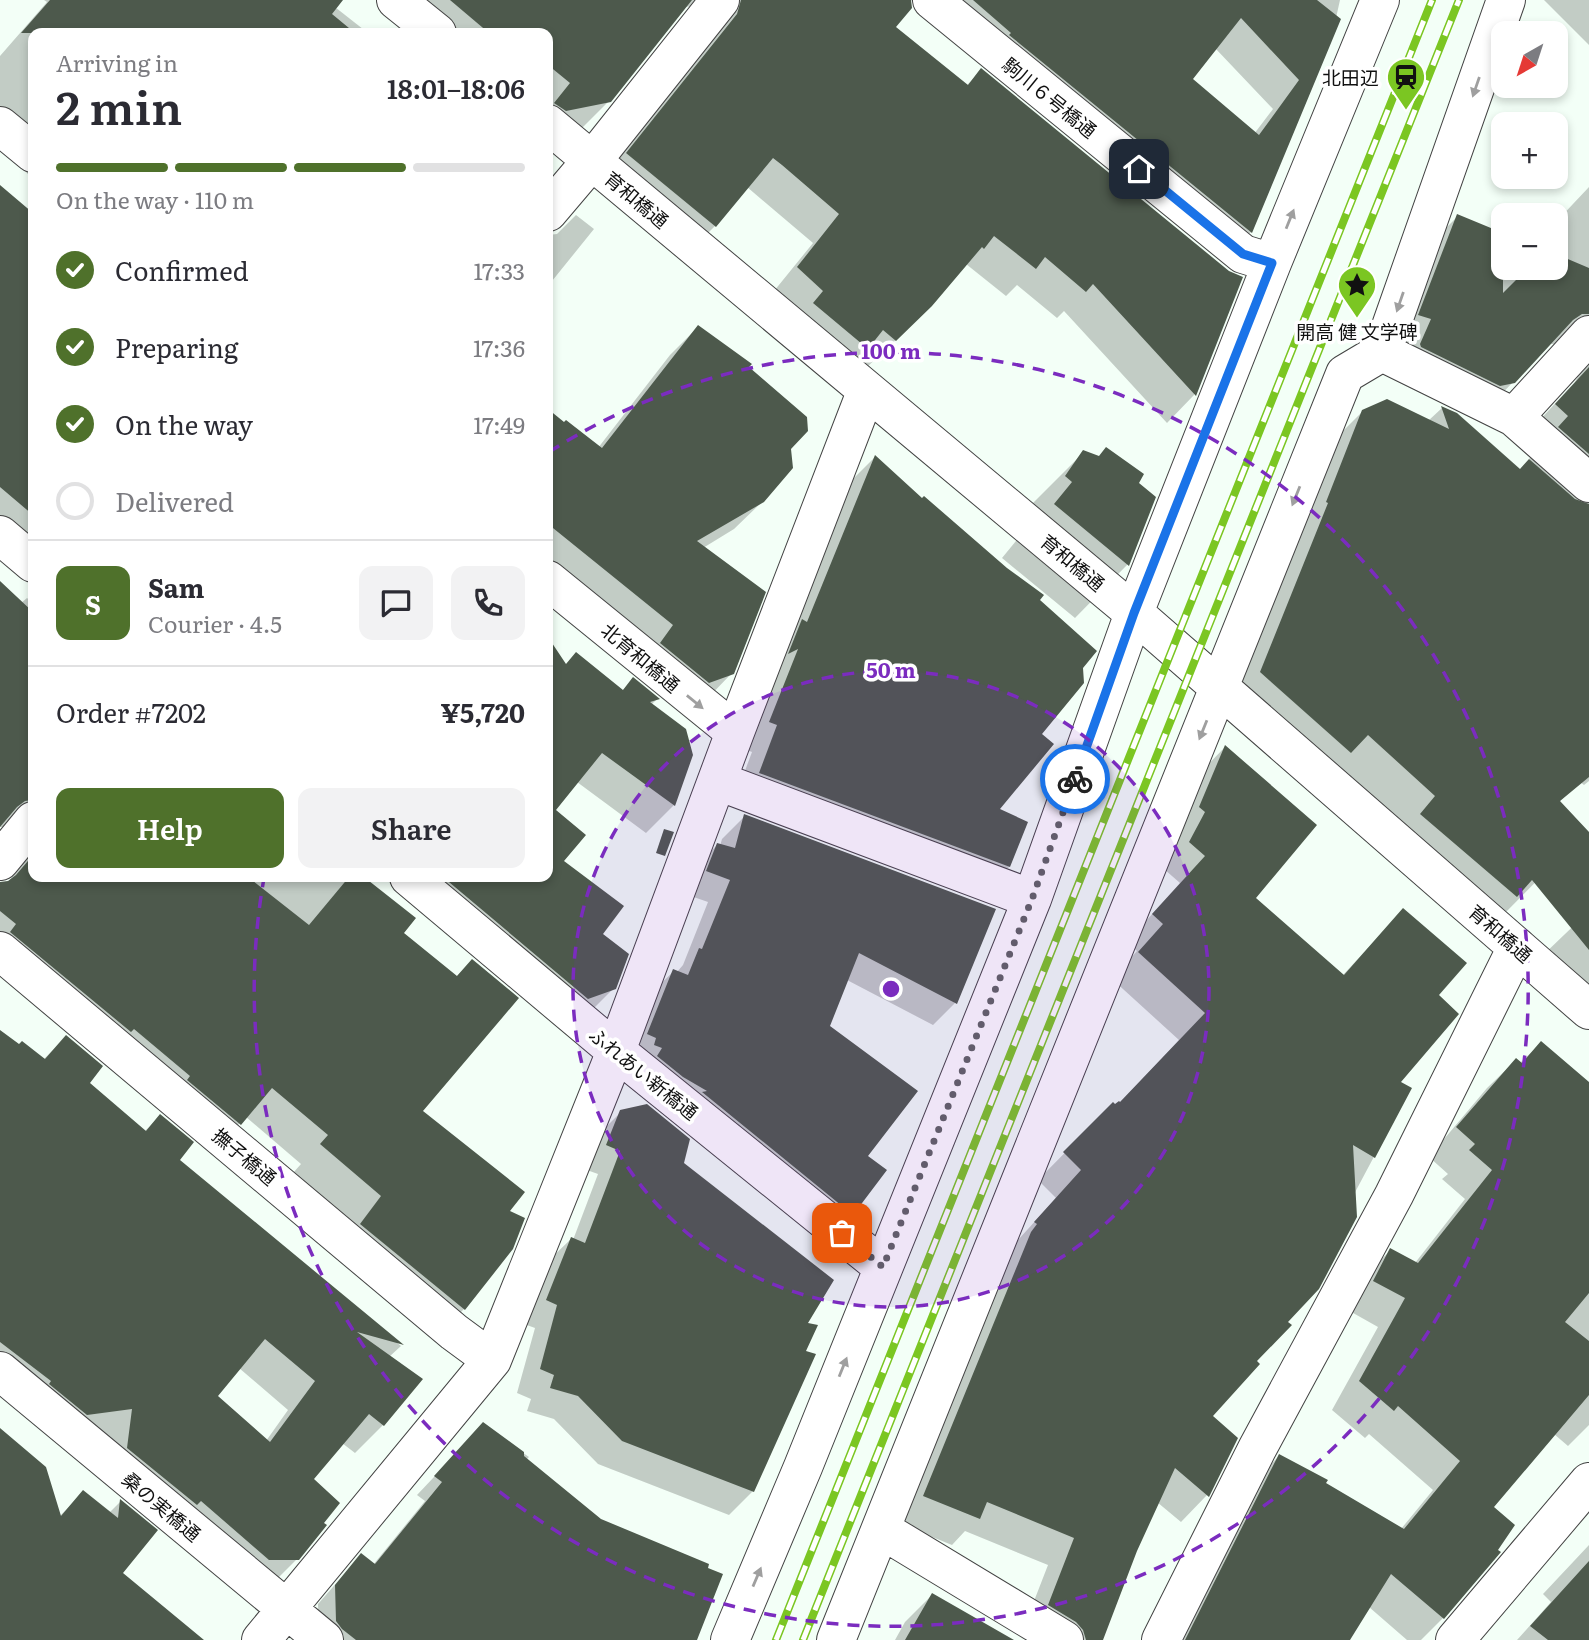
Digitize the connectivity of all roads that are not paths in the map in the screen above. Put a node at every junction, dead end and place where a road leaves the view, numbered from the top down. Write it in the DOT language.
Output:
graph roads {
  1 [pos="396,0"];
  2 [pos="720,0"];
  3 [pos="932,0"];
  4 [pos="1380,0"];
  5 [pos="1506,0"];
  6 [pos="431,28"];
  7 [pos="0,126"];
  8 [pos="553,128"];
  9 [pos="28,149"];
  10 [pos="592,160"];
  11 [pos="553,206"];
  12 [pos="1272,263"];
  13 [pos="1589,335"];
  14 [pos="1382,352"];
  15 [pos="866,392"];
  16 [pos="1514,417"];
  17 [pos="1589,483"];
  18 [pos="0,535"];
  19 [pos="28,559"];
  20 [pos="553,584"];
  21 [pos="1134,613"];
  22 [pos="1219,688"];
  23 [pos="735,732"];
  24 [pos="718,781"];
  25 [pos="28,827"];
  26 [pos="0,861"];
  27 [pos="415,882"];
  28 [pos="1032,899"];
  29 [pos="1517,947"];
  30 [pos="0,951"];
  31 [pos="1589,1010"];
  32 [pos="616,1051"];
  33 [pos="883,1267"];
  34 [pos="492,1360"];
  35 [pos="0,1371"];
  36 [pos="1589,1482"];
  37 [pos="882,1530"];
  38 [pos="287,1609"];
  39 [pos="261,1640"];
  40 [pos="324,1640"];
  41 [pos="730,1640"];
  42 [pos="836,1640"];
  43 [pos="1064,1640"];
  44 [pos="1161,1640"];
  45 [pos="1455,1640"];
  1 -- 6 [label="street"];
  2 -- 10 [label="street"];
  3 -- 12 [label="street, 駒川６号橋通"];
  12 -- 4 [label="street, one-way"];
  5 -- 14 [label="street, one-way"];
  7 -- 9 [label="street"];
  8 -- 10 [label="street, 育和橋通"];
  10 -- 11 [label="street"];
  10 -- 15 [label="street, 育和橋通"];
  12 -- 21 [label="street"];
  13 -- 16 [label="street"];
  14 -- 16 [label="street"];
  14 -- 22 [label="street, one-way"];
  15 -- 21 [label="street, 育和橋通"];
  15 -- 23 [label="street"];
  16 -- 17 [label="street"];
  18 -- 19 [label="street"];
  20 -- 23 [label="street, 北育和橋通, one-way"];
  21 -- 22 [label="street, 育和橋通"];
  21 -- 28 [label="street"];
  22 -- 29 [label="street, 育和橋通"];
  22 -- 37 [label="street, one-way"];
  23 -- 24 [label="street"];
  24 -- 28 [label="street"];
  24 -- 32 [label="street"];
  25 -- 26 [label="street"];
  27 -- 32 [label="street, ふれあい新橋通"];
  28 -- 33 [label="street"];
  29 -- 31 [label="street, 育和橋通"];
  29 -- 44 [label="street"];
  30 -- 34 [label="street, 撫子橋通"];
  32 -- 33 [label="street, ふれあい新橋通"];
  32 -- 34 [label="street"];
  41 -- 33 [label="street, one-way"];
  34 -- 38 [label="street"];
  35 -- 38 [label="street, 桑の実橋通"];
  36 -- 45 [label="street"];
  37 -- 42 [label="street"];
  37 -- 43 [label="street"];
  38 -- 39 [label="street"];
  38 -- 40 [label="street, 桑の実橋通"];
}
